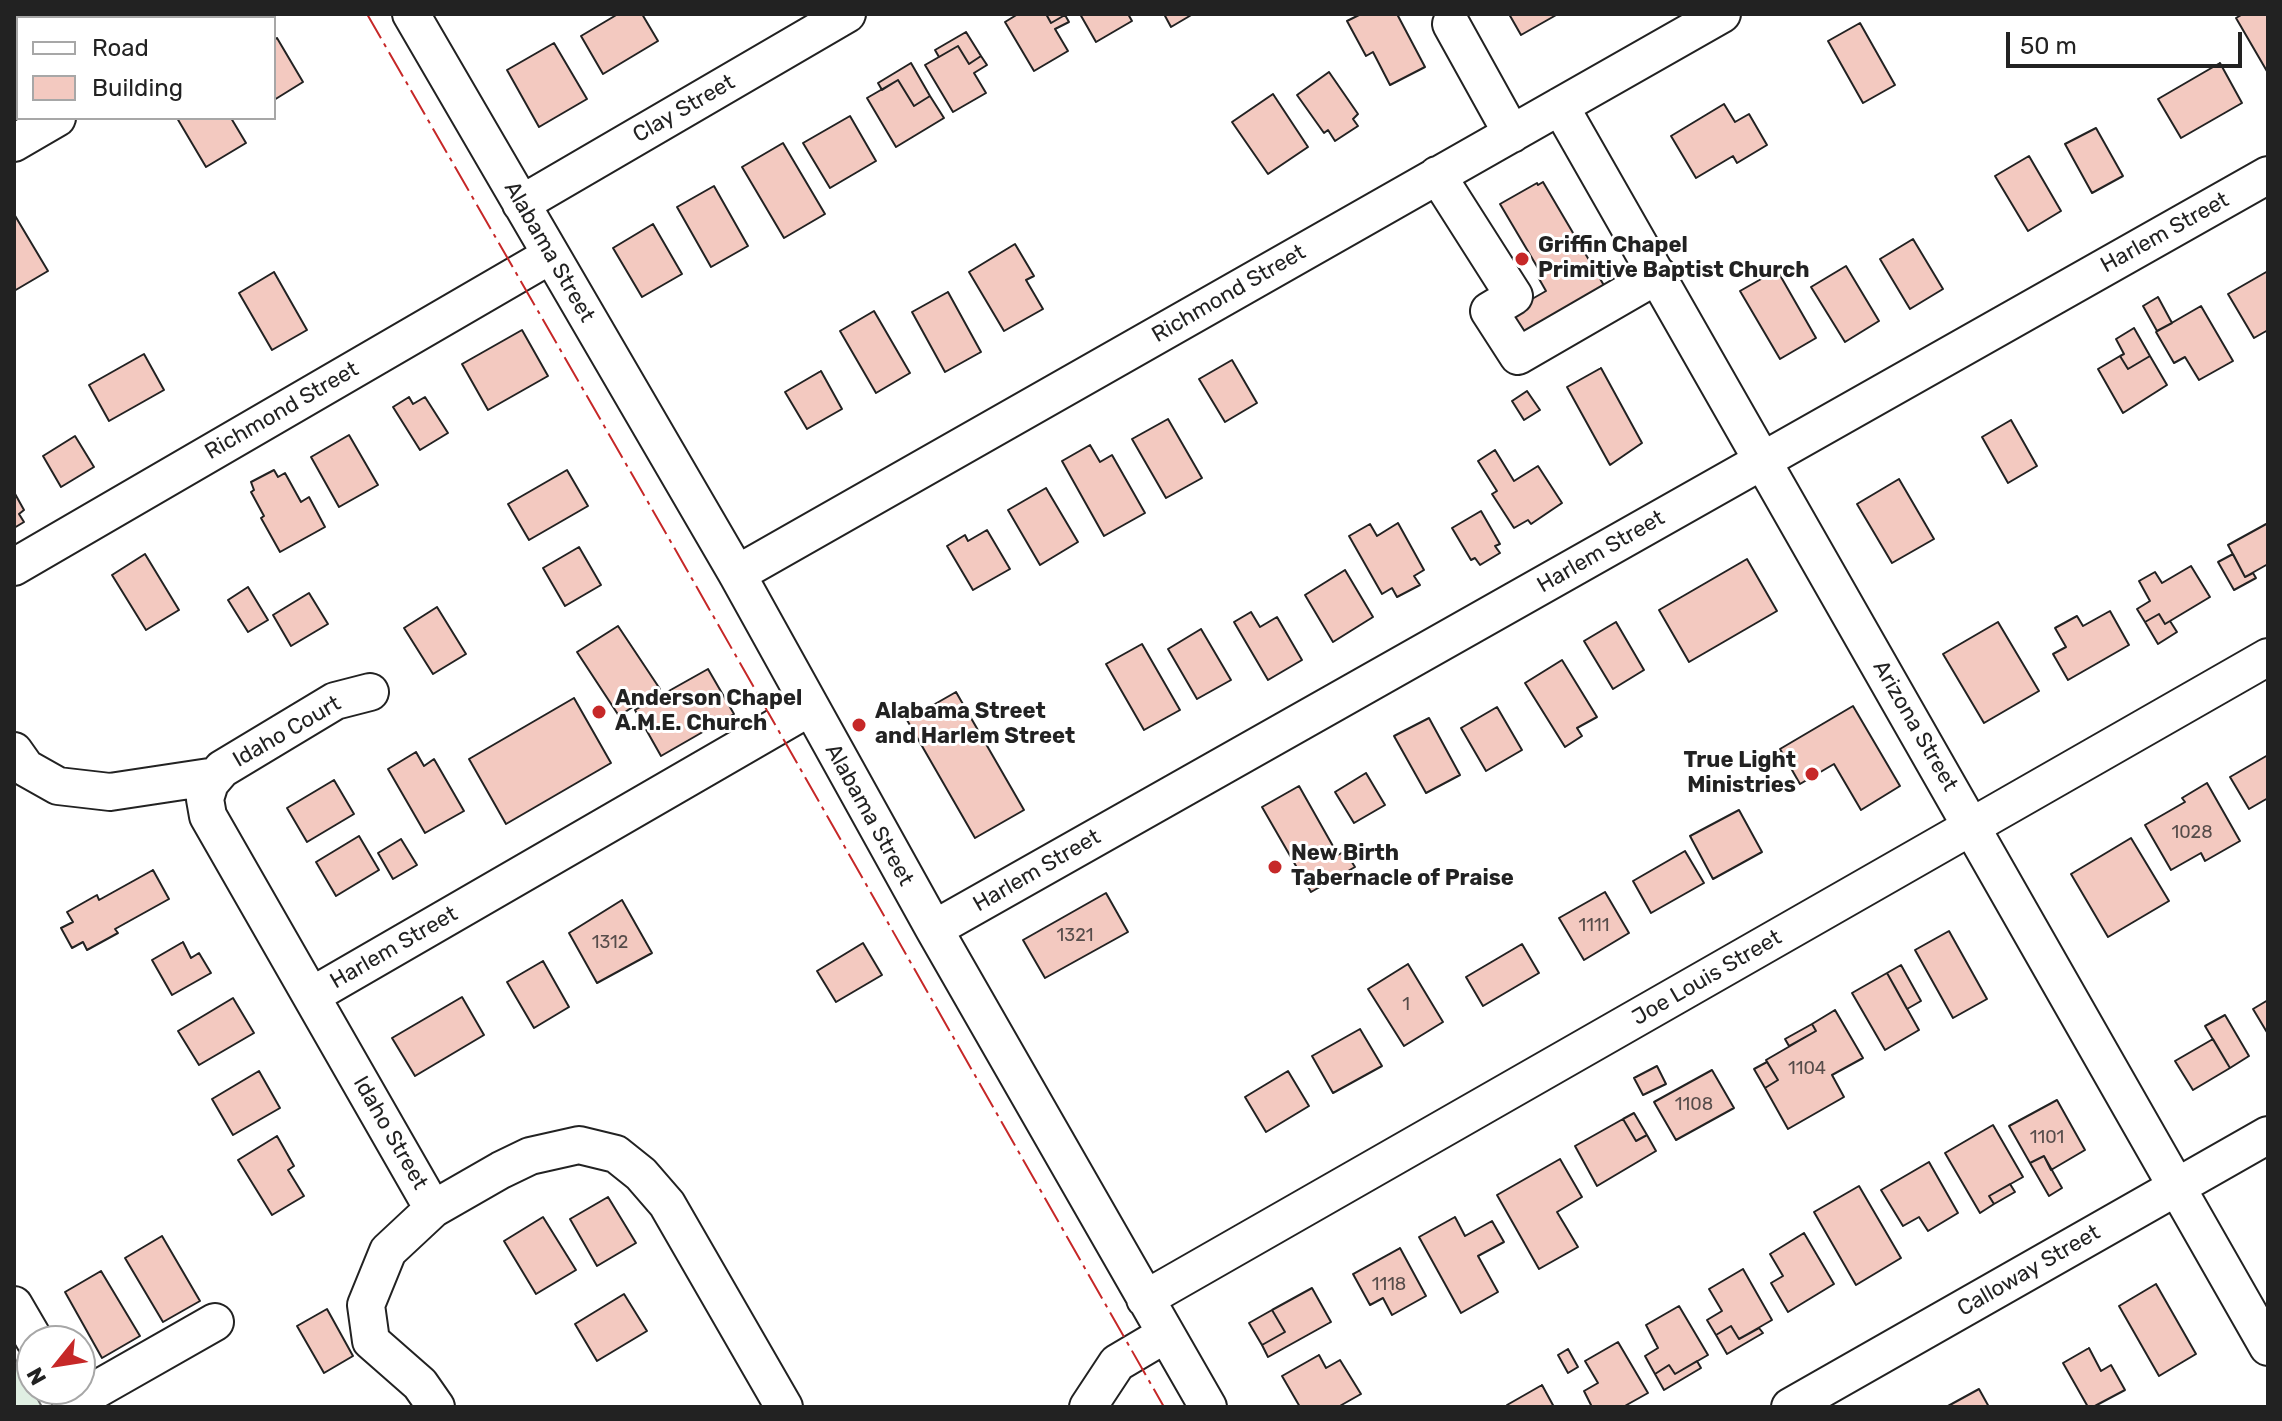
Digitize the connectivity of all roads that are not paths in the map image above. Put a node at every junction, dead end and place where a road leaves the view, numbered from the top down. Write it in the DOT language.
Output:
graph roads {
  1 [pos="411,14"];
  2 [pos="847,14"];
  3 [pos="1722,14"];
  4 [pos="1451,24"];
  5 [pos="1560,106"];
  6 [pos="54,120"];
  7 [pos="1512,134"];
  8 [pos="14,143"];
  9 [pos="1437,175"];
  10 [pos="2268,175"];
  11 [pos="521,204"];
  12 [pos="551,255"];
  13 [pos="1658,275"];
  14 [pos="1764,460"];
  15 [pos="14,567"];
  16 [pos="737,574"];
  17 [pos="2268,657"];
  18 [pos="370,692"];
  19 [pos="809,708"];
  20 [pos="14,751"];
  21 [pos="213,779"];
  22 [pos="1972,826"];
  23 [pos="934,929"];
  24 [pos="311,996"];
  25 [pos="2268,1135"];
  26 [pos="2177,1187"];
  27 [pos="433,1209"];
  28 [pos="1145,1299"];
  29 [pos="14,1305"];
  30 [pos="215,1322"];
  31 [pos="26,1325"];
  32 [pos="1166,1334"];
  33 [pos="2268,1347"];
  34 [pos="96,1386"];
  35 [pos="436,1407"];
  36 [pos="784,1407"];
  37 [pos="1088,1407"];
  38 [pos="1208,1407"];
  39 [pos="1790,1407"];
  1 -- 11 [label="street, Alabama Street"];
  2 -- 11 [label="street, Clay Street"];
  3 -- 5 [label="street, Richmond Street"];
  4 -- 7 [label="street"];
  5 -- 7 [label="street, Richmond Street"];
  5 -- 13 [label="street, Arizona Street"];
  6 -- 8 [label="street"];
  7 -- 9 [label="street, Richmond Street"];
  9 -- 13 [label="street"];
  9 -- 16 [label="street, Richmond Street"];
  10 -- 14 [label="street, Harlem Street"];
  11 -- 12 [label="street, Alabama Street"];
  12 -- 15 [label="street, Richmond Street"];
  12 -- 16 [label="street, Alabama Street"];
  13 -- 14 [label="street, Arizona Street"];
  14 -- 22 [label="street, Arizona Street"];
  14 -- 23 [label="street, Harlem Street"];
  16 -- 19 [label="street, Alabama Street"];
  17 -- 22 [label="street, Joe Louis Street"];
  18 -- 21 [label="street, Idaho Court"];
  19 -- 23 [label="street, Alabama Street"];
  19 -- 24 [label="street, Harlem Street"];
  20 -- 21 [label="street"];
  21 -- 24 [label="street, Idaho Street"];
  22 -- 26 [label="street, Arizona Street"];
  22 -- 28 [label="street, Joe Louis Street"];
  23 -- 28 [label="street, Alabama Street"];
  24 -- 27 [label="street, Idaho Street"];
  25 -- 26 [label="street, Calloway Street"];
  26 -- 33 [label="street, Arizona Street"];
  26 -- 39 [label="street, Calloway Street"];
  27 -- 35 [label="street"];
  27 -- 36 [label="street, Idaho Street"];
  28 -- 32 [label="street, Alabama Street"];
  29 -- 31 [label="street"];
  30 -- 34 [label="street"];
  32 -- 37 [label="street"];
  32 -- 38 [label="street, Alabama Street"];
}
